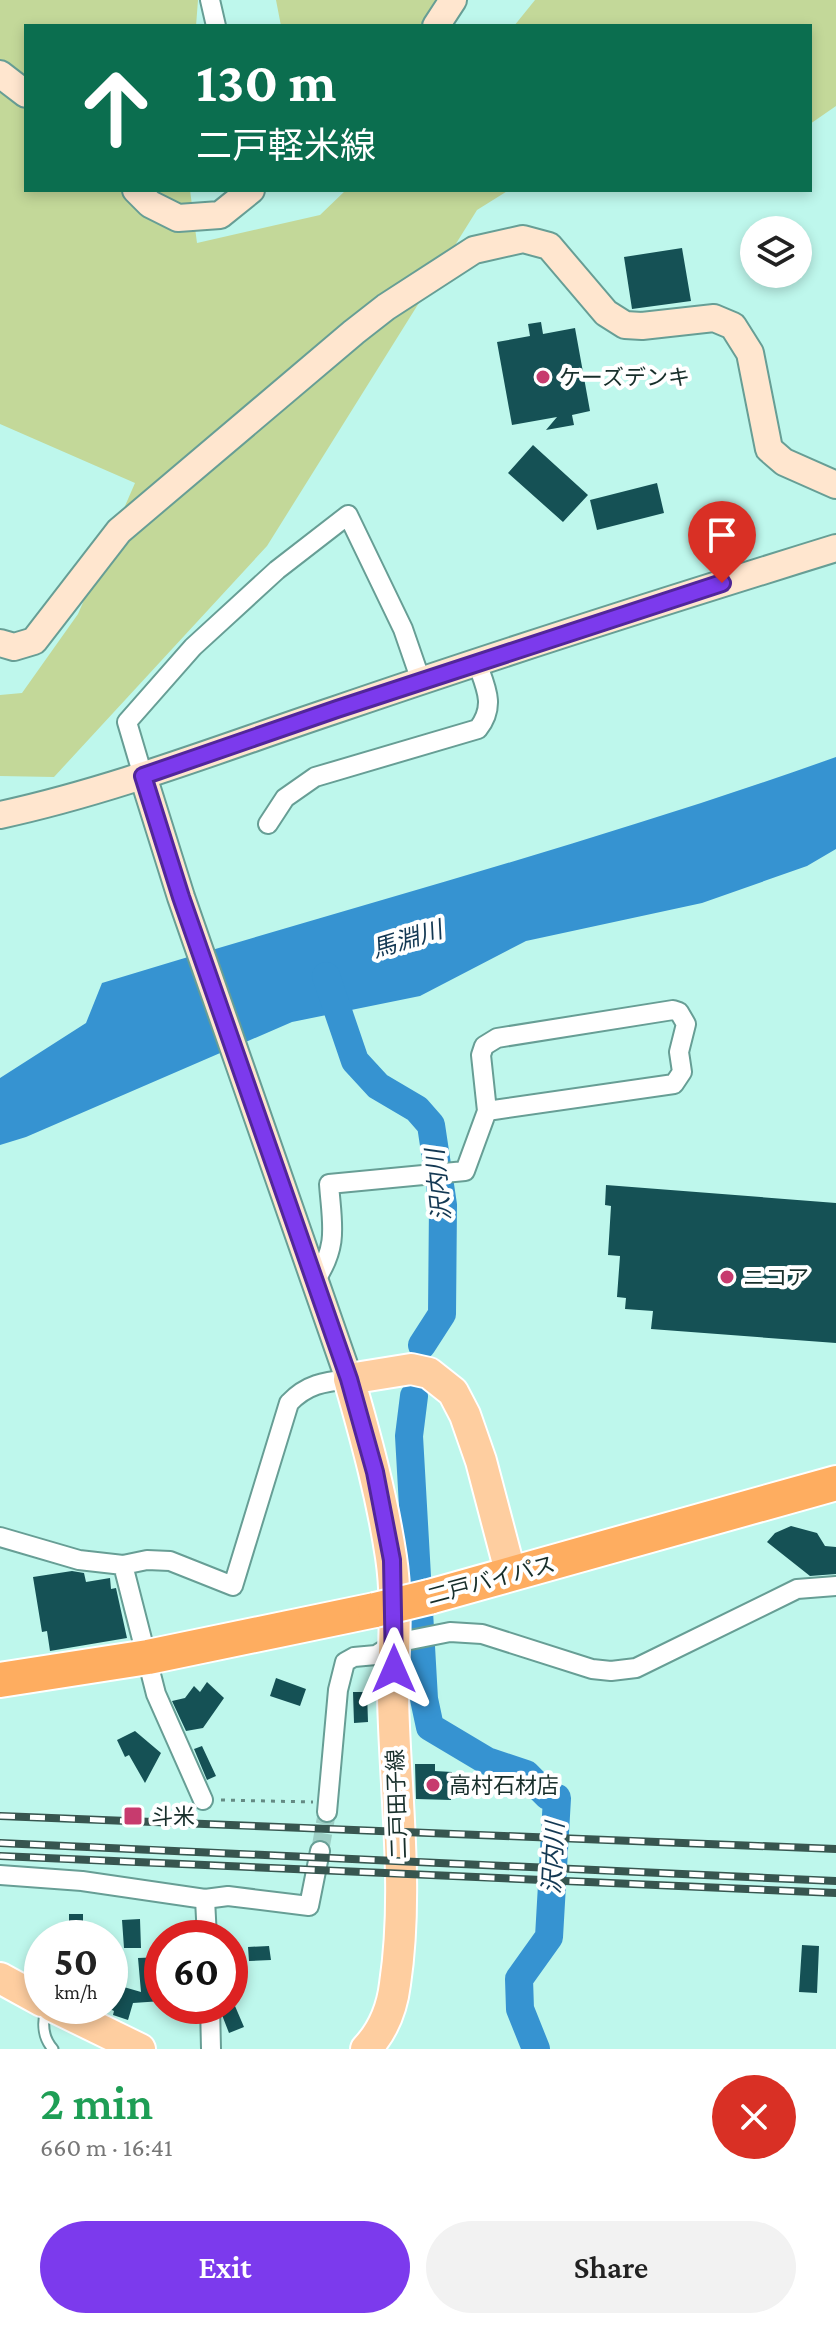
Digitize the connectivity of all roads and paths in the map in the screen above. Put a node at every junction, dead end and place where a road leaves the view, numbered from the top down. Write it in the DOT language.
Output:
graph roads {
  1 [pos="210,0"];
  2 [pos="453,0"];
  3 [pos="216,24"];
  4 [pos="437,24"];
  5 [pos="0,74"];
  6 [pos="24,92"];
  7 [pos="138,192"];
  8 [pos="249,192"];
  9 [pos="836,485"];
  10 [pos="836,548"];
  11 [pos="0,643"];
  12 [pos="477,663"];
  13 [pos="421,681"];
  14 [pos="143,776"];
  15 [pos="0,815"];
  16 [pos="268,824"];
  17 [pos="487,1111"];
  18 [pos="315,1281"];
  19 [pos="349,1379"];
  20 [pos="836,1483"];
  21 [pos="0,1537"];
  22 [pos="123,1565"];
  23 [pos="511,1575"];
  24 [pos="836,1586"];
  25 [pos="395,1643"];
  26 [pos="148,1657"];
  27 [pos="0,1680"];
  28 [pos="203,1800"];
  29 [pos="327,1807"];
  30 [pos="320,1851"];
  31 [pos="0,1875"];
  32 [pos="205,1899"];
  33 [pos="206,1920"];
  34 [pos="0,1978"];
  35 [pos="24,1991"];
  36 [pos="43,2024"];
  37 [pos="87,2024"];
  38 [pos="210,2024"];
  39 [pos="53,2049"];
  40 [pos="140,2049"];
  41 [pos="211,2049"];
  42 [pos="366,2049"];
  1 -- 3 [label="street"];
  2 -- 4 [label="main road"];
  5 -- 6 [label="main road"];
  7 -- 8 [label="main road"];
  9 -- 11 [label="main road"];
  10 -- 12 [label="main road"];
  12 -- 13 [label="main road"];
  12 -- 16 [label="street"];
  13 -- 14 [label="main road"];
  13 -- 14 [label="street"];
  14 -- 15 [label="main road"];
  14 -- 18 [label="main road"];
  17 -- 17 [label="street"];
  17 -- 18 [label="street"];
  18 -- 19 [label="main road"];
  19 -- 22 [label="street"];
  19 -- 23 [label="main road"];
  19 -- 25 [label="main road, 二戸田子線"];
  20 -- 23 [label="highway, 二戸バイパス"];
  21 -- 22 [label="street"];
  22 -- 26 [label="street"];
  23 -- 26 [label="highway, 二戸バイパス, bridge"];
  24 -- 25 [label="street"];
  25 -- 29 [label="street"];
  25 -- 42 [label="main road, 二戸田子線"];
  26 -- 27 [label="highway, 二戸バイパス"];
  26 -- 28 [label="street"];
  28 -- 29 [label="path"];
  30 -- 32 [label="street"];
  31 -- 32 [label="street"];
  32 -- 33 [label="street"];
  34 -- 35 [label="main road"];
  36 -- 39 [label="lane"];
  37 -- 40 [label="main road"];
  38 -- 41 [label="street"];
}
